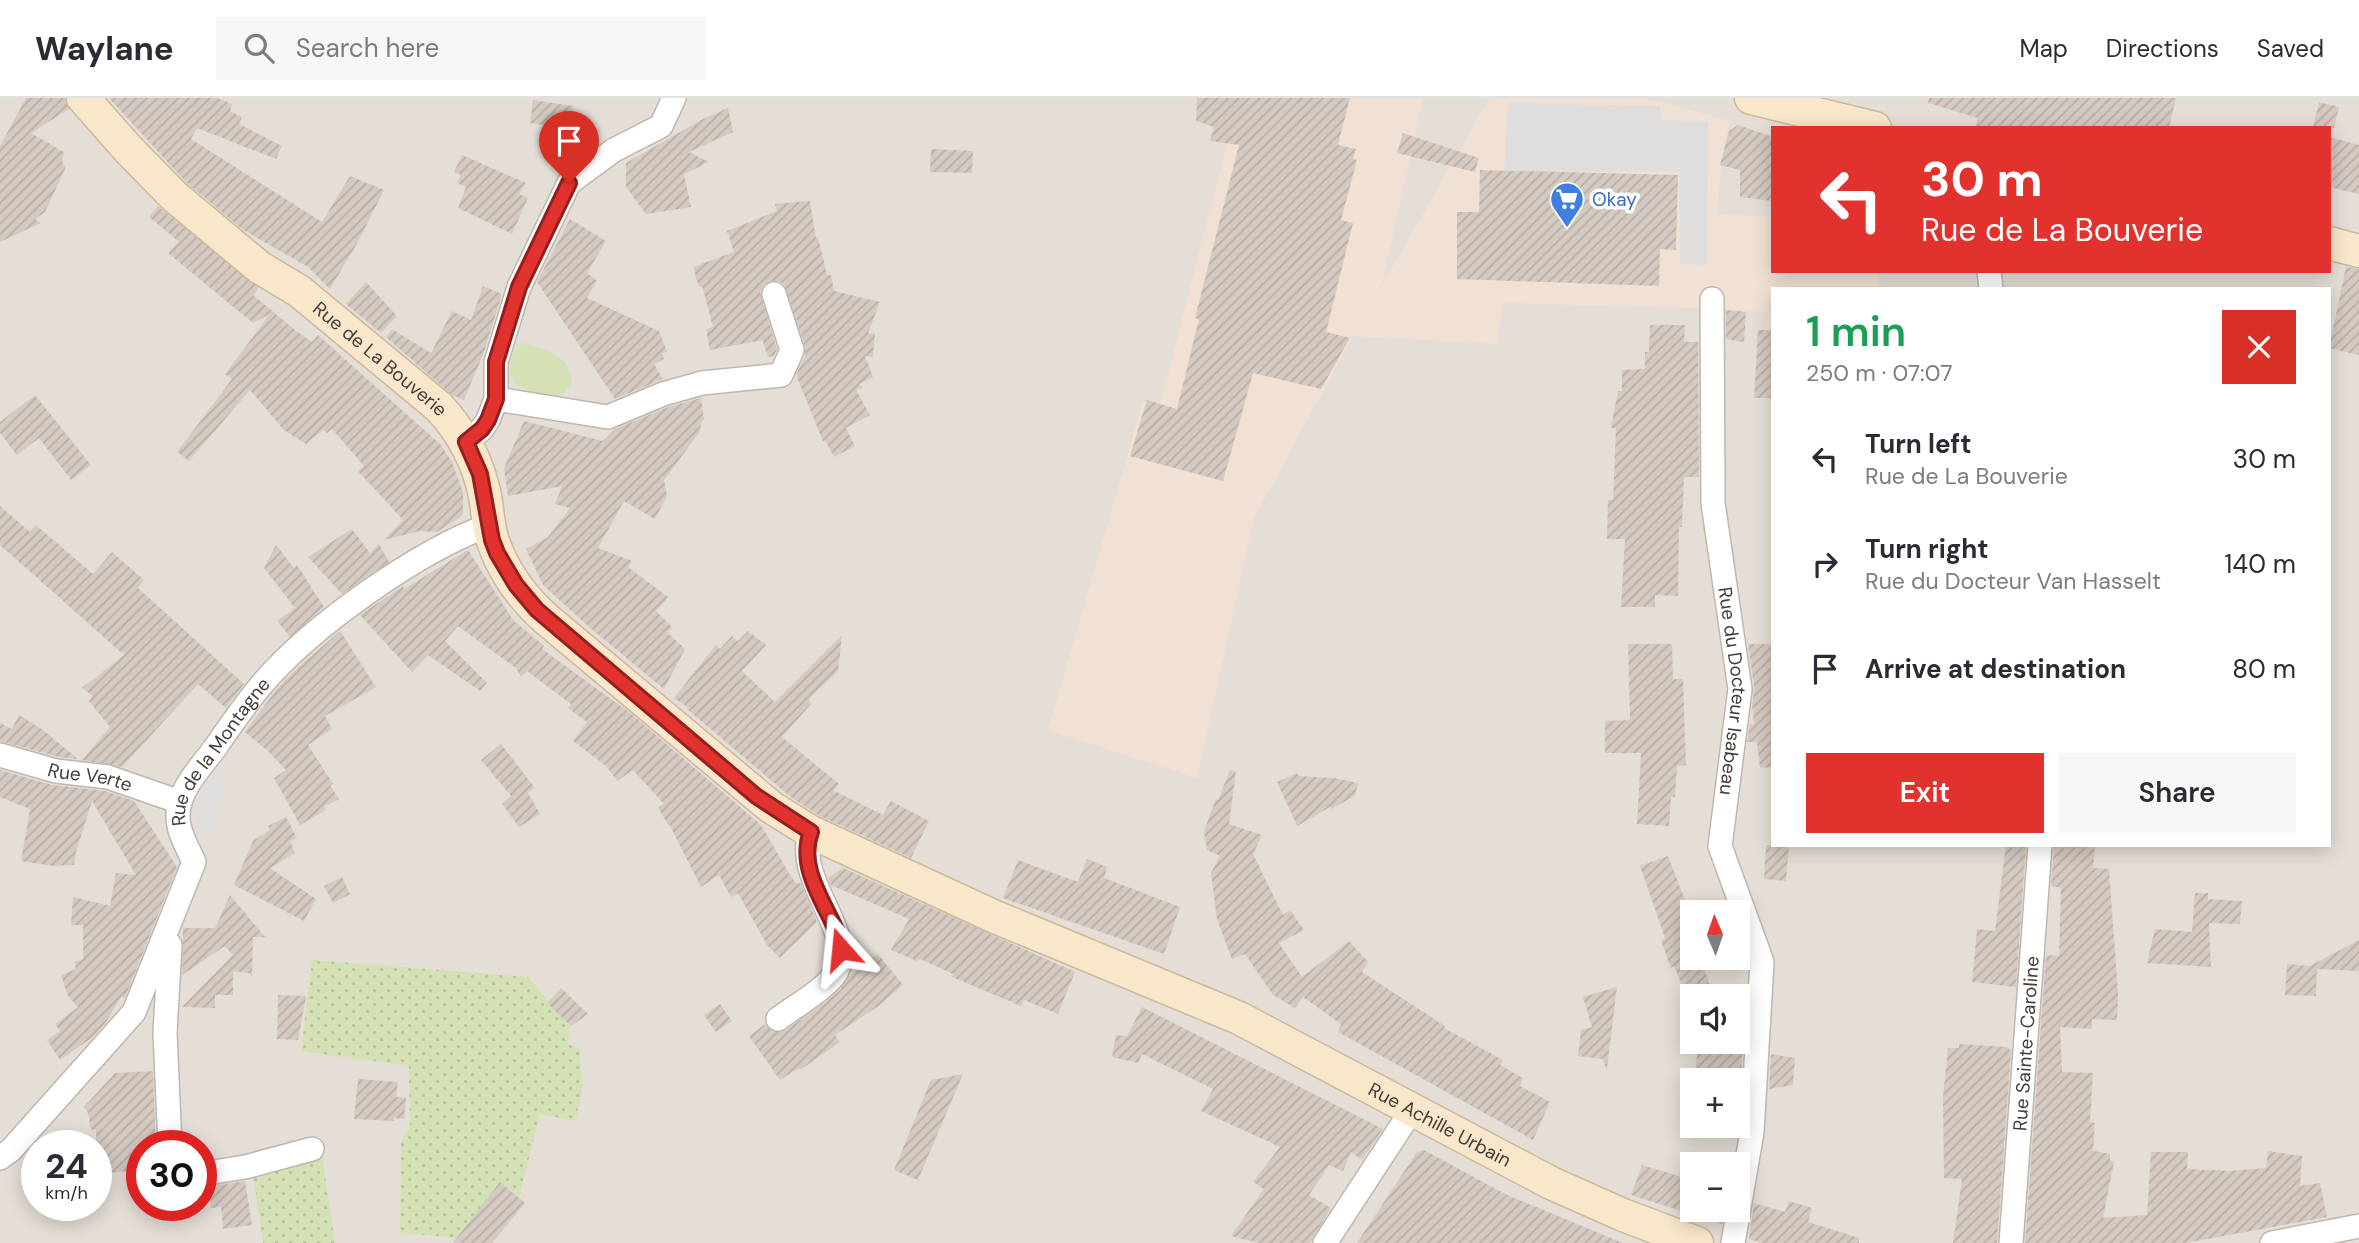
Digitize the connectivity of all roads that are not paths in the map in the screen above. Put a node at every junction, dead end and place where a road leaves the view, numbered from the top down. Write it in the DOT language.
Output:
graph roads {
  1 [pos="83,98"];
  2 [pos="674,98"];
  3 [pos="1751,98"];
  4 [pos="1867,126"];
  5 [pos="2331,244"];
  6 [pos="2359,251"];
  7 [pos="774,294"];
  8 [pos="1712,299"];
  9 [pos="496,399"];
  10 [pos="466,442"];
  11 [pos="489,525"];
  12 [pos="0,755"];
  13 [pos="180,802"];
  14 [pos="811,832"];
  15 [pos="2039,847"];
  16 [pos="993,916"];
  17 [pos="173,917"];
  18 [pos="778,1019"];
  19 [pos="1412,1110"];
  20 [pos="169,1130"];
  21 [pos="312,1149"];
  22 [pos="0,1158"];
  23 [pos="217,1171"];
  24 [pos="2359,1226"];
  25 [pos="1325,1243"];
  26 [pos="1698,1243"];
  27 [pos="1733,1243"];
  28 [pos="2011,1243"];
  29 [pos="2272,1243"];
  1 -- 10 [label="street, Rue de La Bouverie"];
  2 -- 9 [label="street"];
  3 -- 4 [label="street"];
  5 -- 6 [label="street"];
  7 -- 9 [label="street"];
  8 -- 27 [label="street, Rue du Docteur Isabeau"];
  9 -- 10 [label="street"];
  10 -- 11 [label="street, Rue de La Bouverie"];
  11 -- 13 [label="street, Rue de la Montagne"];
  11 -- 14 [label="street, Rue de La Bouverie"];
  12 -- 13 [label="street, Rue Verte"];
  13 -- 17 [label="street, Rue de la Montagne"];
  14 -- 16 [label="street, Rue de La Bouverie"];
  14 -- 18 [label="street"];
  15 -- 28 [label="street, Rue Sainte-Caroline"];
  16 -- 19 [label="street, Rue Achille Urbain"];
  17 -- 20 [label="street"];
  17 -- 22 [label="street, Rue de la Montagne"];
  19 -- 25 [label="street"];
  19 -- 26 [label="street, Rue Achille Urbain"];
  21 -- 23 [label="street"];
  24 -- 29 [label="street"];
}
